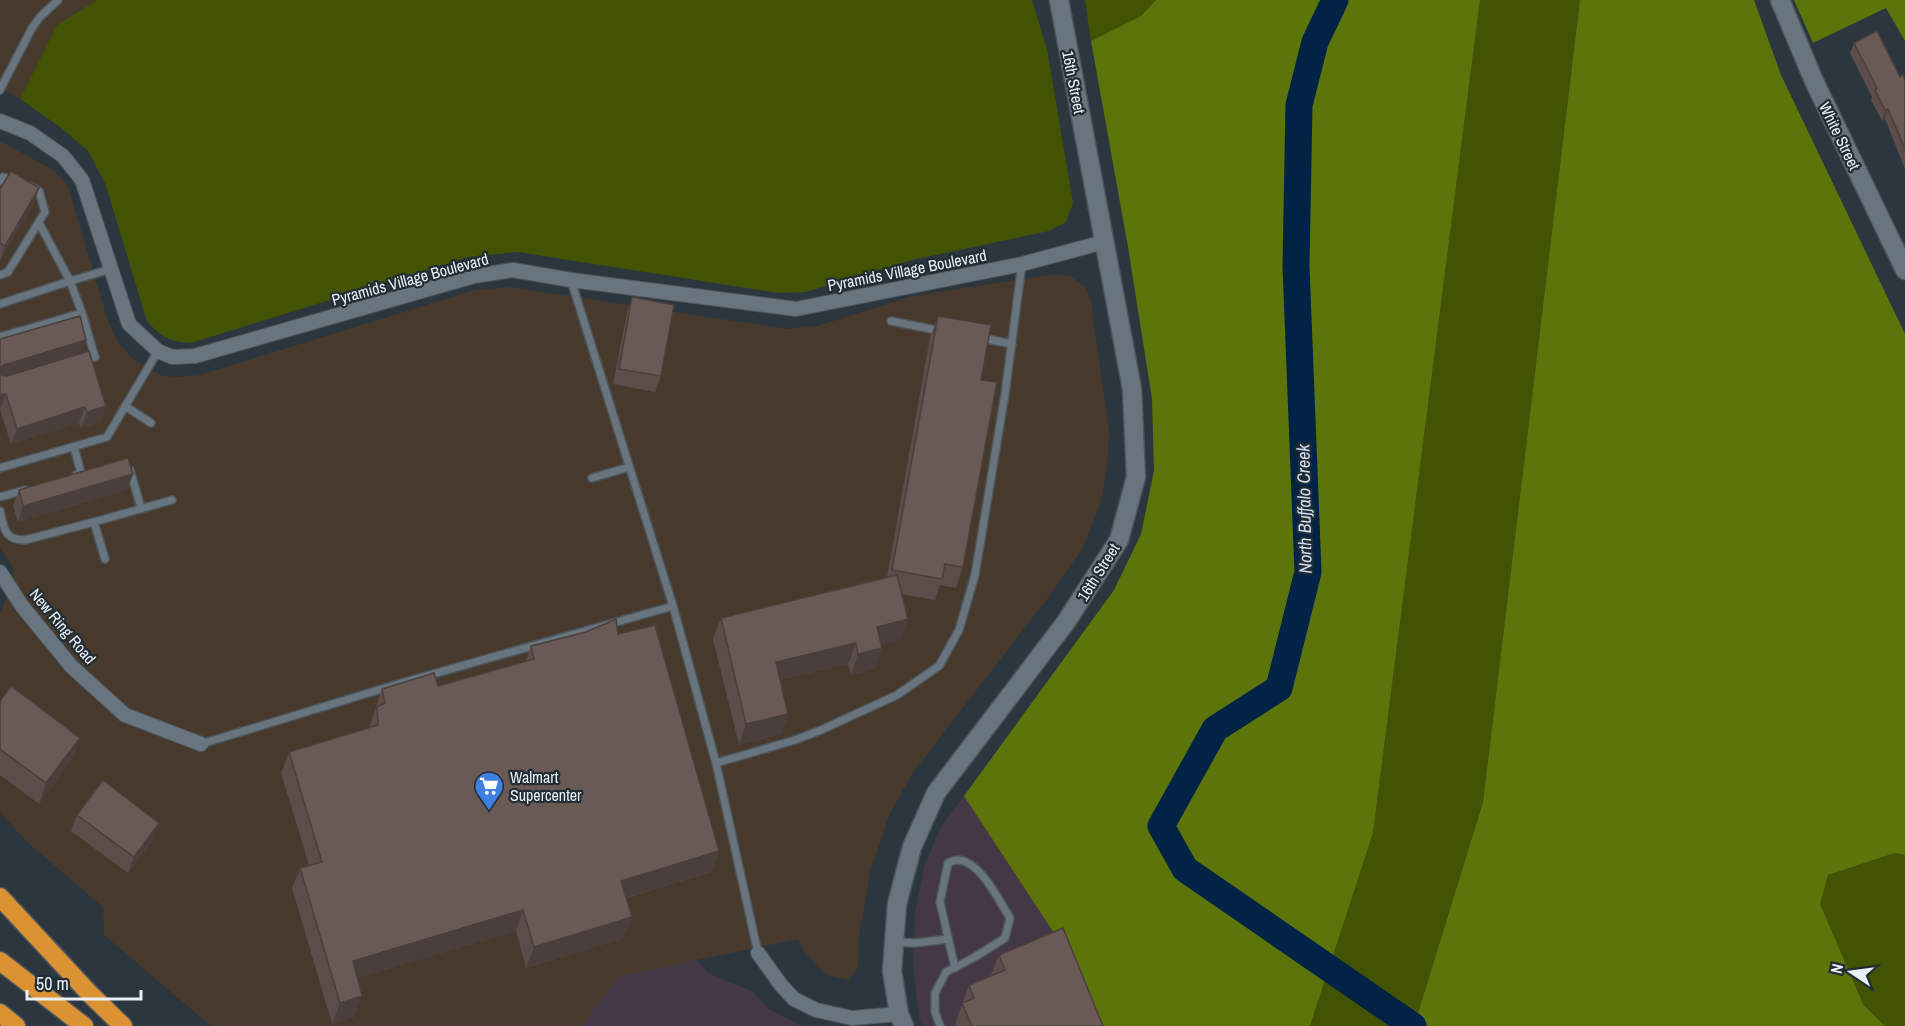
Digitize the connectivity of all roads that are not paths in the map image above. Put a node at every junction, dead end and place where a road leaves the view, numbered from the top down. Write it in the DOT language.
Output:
graph roads {
  1 [pos="57,0"];
  2 [pos="1059,0"];
  3 [pos="1780,0"];
  4 [pos="0,90"];
  5 [pos="0,121"];
  6 [pos="0,181"];
  7 [pos="39,223"];
  8 [pos="1104,242"];
  9 [pos="1022,264"];
  10 [pos="111,269"];
  11 [pos="1905,270"];
  12 [pos="0,275"];
  13 [pos="70,280"];
  14 [pos="571,280"];
  15 [pos="0,304"];
  16 [pos="82,313"];
  17 [pos="891,321"];
  18 [pos="946,332"];
  19 [pos="0,337"];
  20 [pos="979,338"];
  21 [pos="1012,344"];
  22 [pos="158,351"];
  23 [pos="74,364"];
  24 [pos="125,406"];
  25 [pos="151,423"];
  26 [pos="74,447"];
  27 [pos="124,463"];
  28 [pos="629,467"];
  29 [pos="0,468"];
  30 [pos="90,471"];
  31 [pos="81,474"];
  32 [pos="71,476"];
  33 [pos="592,478"];
  34 [pos="30,488"];
  35 [pos="0,497"];
  36 [pos="172,500"];
  37 [pos="141,508"];
  38 [pos="0,511"];
  39 [pos="94,522"];
  40 [pos="105,559"];
  41 [pos="0,572"];
  42 [pos="673,606"];
  43 [pos="201,744"];
  44 [pos="716,763"];
  45 [pos="0,897"];
  46 [pos="948,939"];
  47 [pos="894,942"];
  48 [pos="758,953"];
  49 [pos="0,961"];
  50 [pos="955,968"];
  51 [pos="0,1013"];
  52 [pos="902,1020"];
  53 [pos="16,1026"];
  54 [pos="84,1026"];
  55 [pos="123,1026"];
  56 [pos="940,1026"];
  1 -- 4 [label="lane"];
  2 -- 8 [label="street, 16th Street"];
  3 -- 11 [label="street, White Street"];
  5 -- 10 [label="street"];
  6 -- 7 [label="lane"];
  7 -- 12 [label="lane"];
  7 -- 13 [label="lane"];
  8 -- 9 [label="street, Pyramids Village Boulevard"];
  8 -- 47 [label="street, 16th Street"];
  9 -- 14 [label="street, Pyramids Village Boulevard"];
  9 -- 21 [label="lane"];
  10 -- 13 [label="lane"];
  10 -- 22 [label="street"];
  13 -- 15 [label="lane"];
  13 -- 16 [label="lane"];
  14 -- 22 [label="street, Pyramids Village Boulevard"];
  14 -- 28 [label="lane"];
  16 -- 19 [label="lane"];
  16 -- 23 [label="lane"];
  17 -- 18 [label="lane"];
  20 -- 21 [label="lane"];
  21 -- 44 [label="lane"];
  22 -- 24 [label="lane"];
  24 -- 25 [label="lane"];
  24 -- 26 [label="lane"];
  26 -- 29 [label="lane"];
  26 -- 31 [label="lane"];
  27 -- 37 [label="lane"];
  28 -- 33 [label="lane"];
  28 -- 42 [label="lane"];
  30 -- 31 [label="lane"];
  31 -- 32 [label="lane"];
  34 -- 35 [label="lane"];
  36 -- 37 [label="lane"];
  37 -- 39 [label="lane"];
  38 -- 39 [label="lane"];
  39 -- 40 [label="lane"];
  41 -- 43 [label="street, New Ring Road"];
  42 -- 43 [label="lane"];
  42 -- 44 [label="lane"];
  44 -- 48 [label="lane"];
  45 -- 55 [label="highway"];
  46 -- 47 [label="lane"];
  46 -- 50 [label="lane"];
  46 -- 50 [label="lane"];
  47 -- 52 [label="street, 16th Street"];
  48 -- 52 [label="street"];
  49 -- 54 [label="highway"];
  50 -- 56 [label="lane"];
  51 -- 53 [label="highway"];
}
